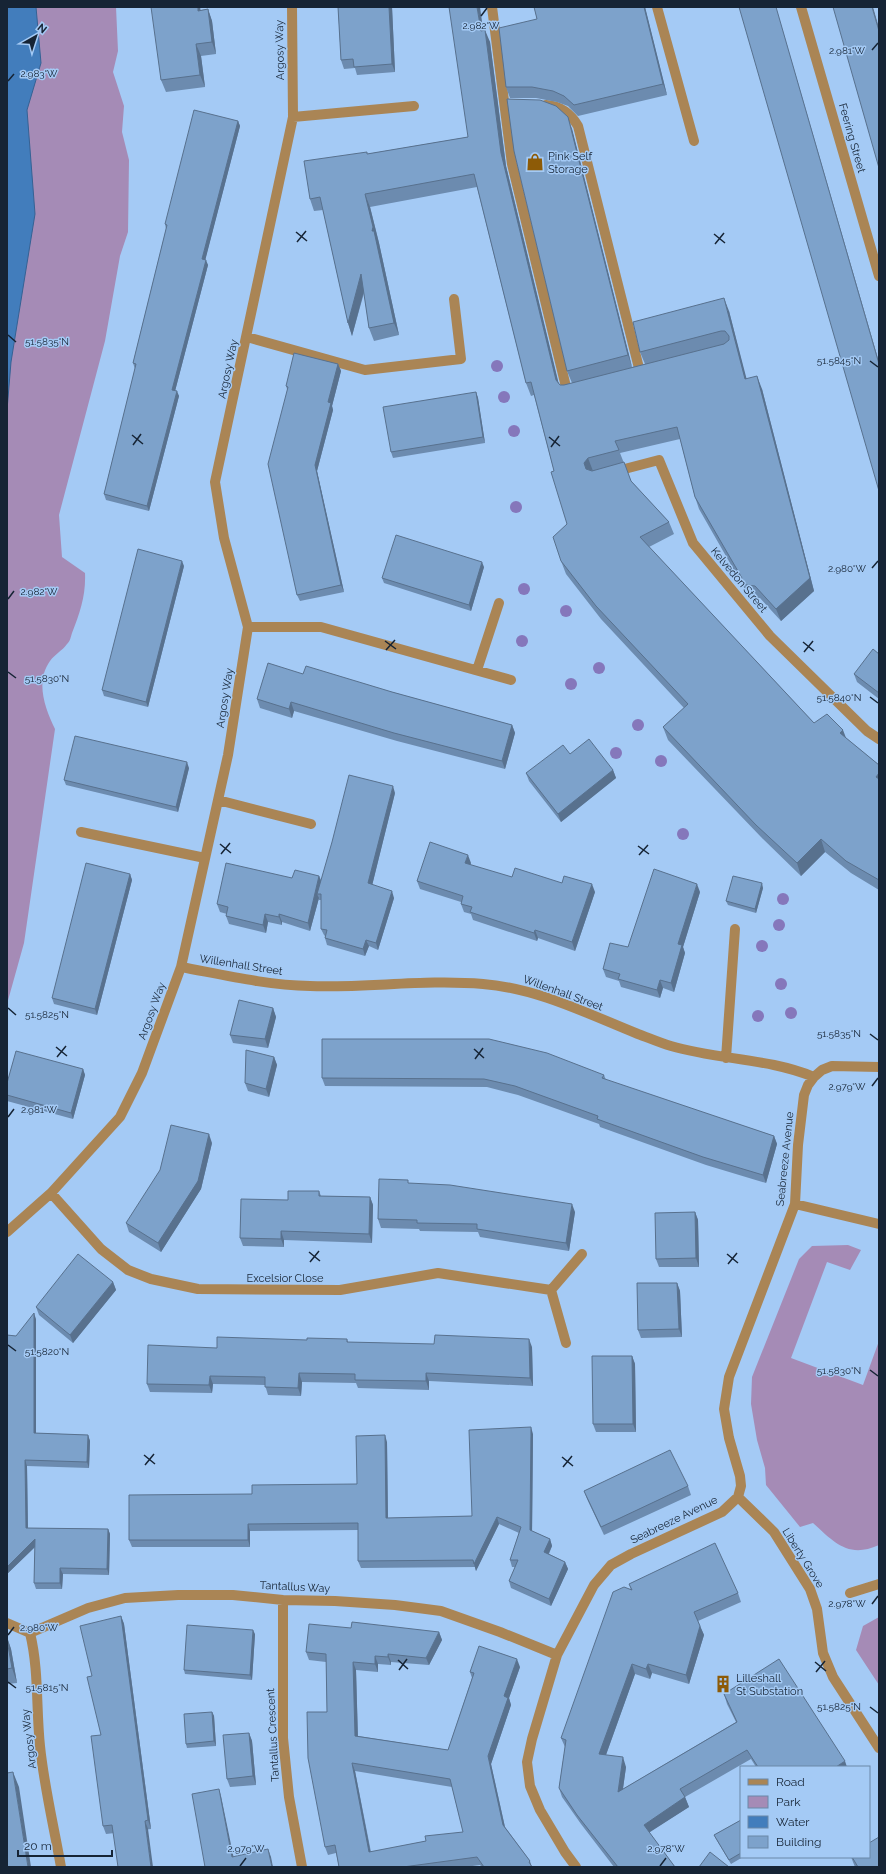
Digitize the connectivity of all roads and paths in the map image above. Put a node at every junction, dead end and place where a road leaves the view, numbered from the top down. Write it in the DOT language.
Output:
graph roads {
  1 [pos="292,7"];
  2 [pos="492,7"];
  3 [pos="657,7"];
  4 [pos="801,7"];
  5 [pos="505,104"];
  6 [pos="414,106"];
  7 [pos="293,118"];
  8 [pos="694,141"];
  9 [pos="879,276"];
  10 [pos="454,299"];
  11 [pos="247,337"];
  12 [pos="626,376"];
  13 [pos="582,387"];
  14 [pos="602,475"];
  15 [pos="499,603"];
  16 [pos="248,627"];
  17 [pos="477,670"];
  18 [pos="511,680"];
  19 [pos="879,739"];
  20 [pos="218,800"];
  21 [pos="311,824"];
  22 [pos="81,832"];
  23 [pos="205,858"];
  24 [pos="736,929"];
  25 [pos="181,967"];
  26 [pos="726,1058"];
  27 [pos="879,1067"];
  28 [pos="814,1077"];
  29 [pos="51,1193"];
  30 [pos="795,1204"];
  31 [pos="879,1224"];
  32 [pos="7,1232"];
  33 [pos="582,1254"];
  34 [pos="551,1290"];
  35 [pos="566,1343"];
  36 [pos="738,1497"];
  37 [pos="879,1584"];
  38 [pos="850,1593"];
  39 [pos="283,1600"];
  40 [pos="7,1623"];
  41 [pos="30,1633"];
  42 [pos="557,1655"];
  43 [pos="879,1748"];
  44 [pos="61,1867"];
  45 [pos="302,1867"];
  46 [pos="576,1867"];
  1 -- 7 [label="street, Argosy Way"];
  2 -- 5 [label="street"];
  3 -- 8 [label="street"];
  4 -- 9 [label="street, Feering Street"];
  5 -- 12 [label="street"];
  5 -- 13 [label="street"];
  6 -- 7 [label="street"];
  7 -- 11 [label="street, Argosy Way"];
  10 -- 11 [label="street"];
  11 -- 16 [label="street, Argosy Way"];
  14 -- 19 [label="street, Kelvedon Street"];
  15 -- 17 [label="street"];
  16 -- 17 [label="street"];
  16 -- 20 [label="street, Argosy Way"];
  17 -- 18 [label="street"];
  20 -- 21 [label="street"];
  20 -- 23 [label="street, Argosy Way"];
  22 -- 23 [label="street"];
  23 -- 25 [label="street, Argosy Way"];
  24 -- 26 [label="street"];
  25 -- 26 [label="street, Willenhall Street"];
  25 -- 29 [label="street, Argosy Way"];
  26 -- 28 [label="street, Willenhall Street"];
  27 -- 28 [label="street"];
  28 -- 30 [label="street, Seabreeze Avenue"];
  29 -- 32 [label="street, Argosy Way"];
  29 -- 34 [label="street, Excelsior Close"];
  30 -- 31 [label="street"];
  30 -- 36 [label="street, Seabreeze Avenue"];
  33 -- 34 [label="street"];
  34 -- 35 [label="street"];
  36 -- 42 [label="street, Seabreeze Avenue"];
  36 -- 43 [label="street, Liberty Grove"];
  37 -- 38 [label="street"];
  39 -- 41 [label="street, Tantallus Way"];
  39 -- 42 [label="street, Tantallus Way"];
  39 -- 45 [label="street, Tantallus Crescent"];
  40 -- 41 [label="street"];
  41 -- 44 [label="street, Argosy Way"];
  42 -- 46 [label="street, Seabreeze Avenue"];
}
